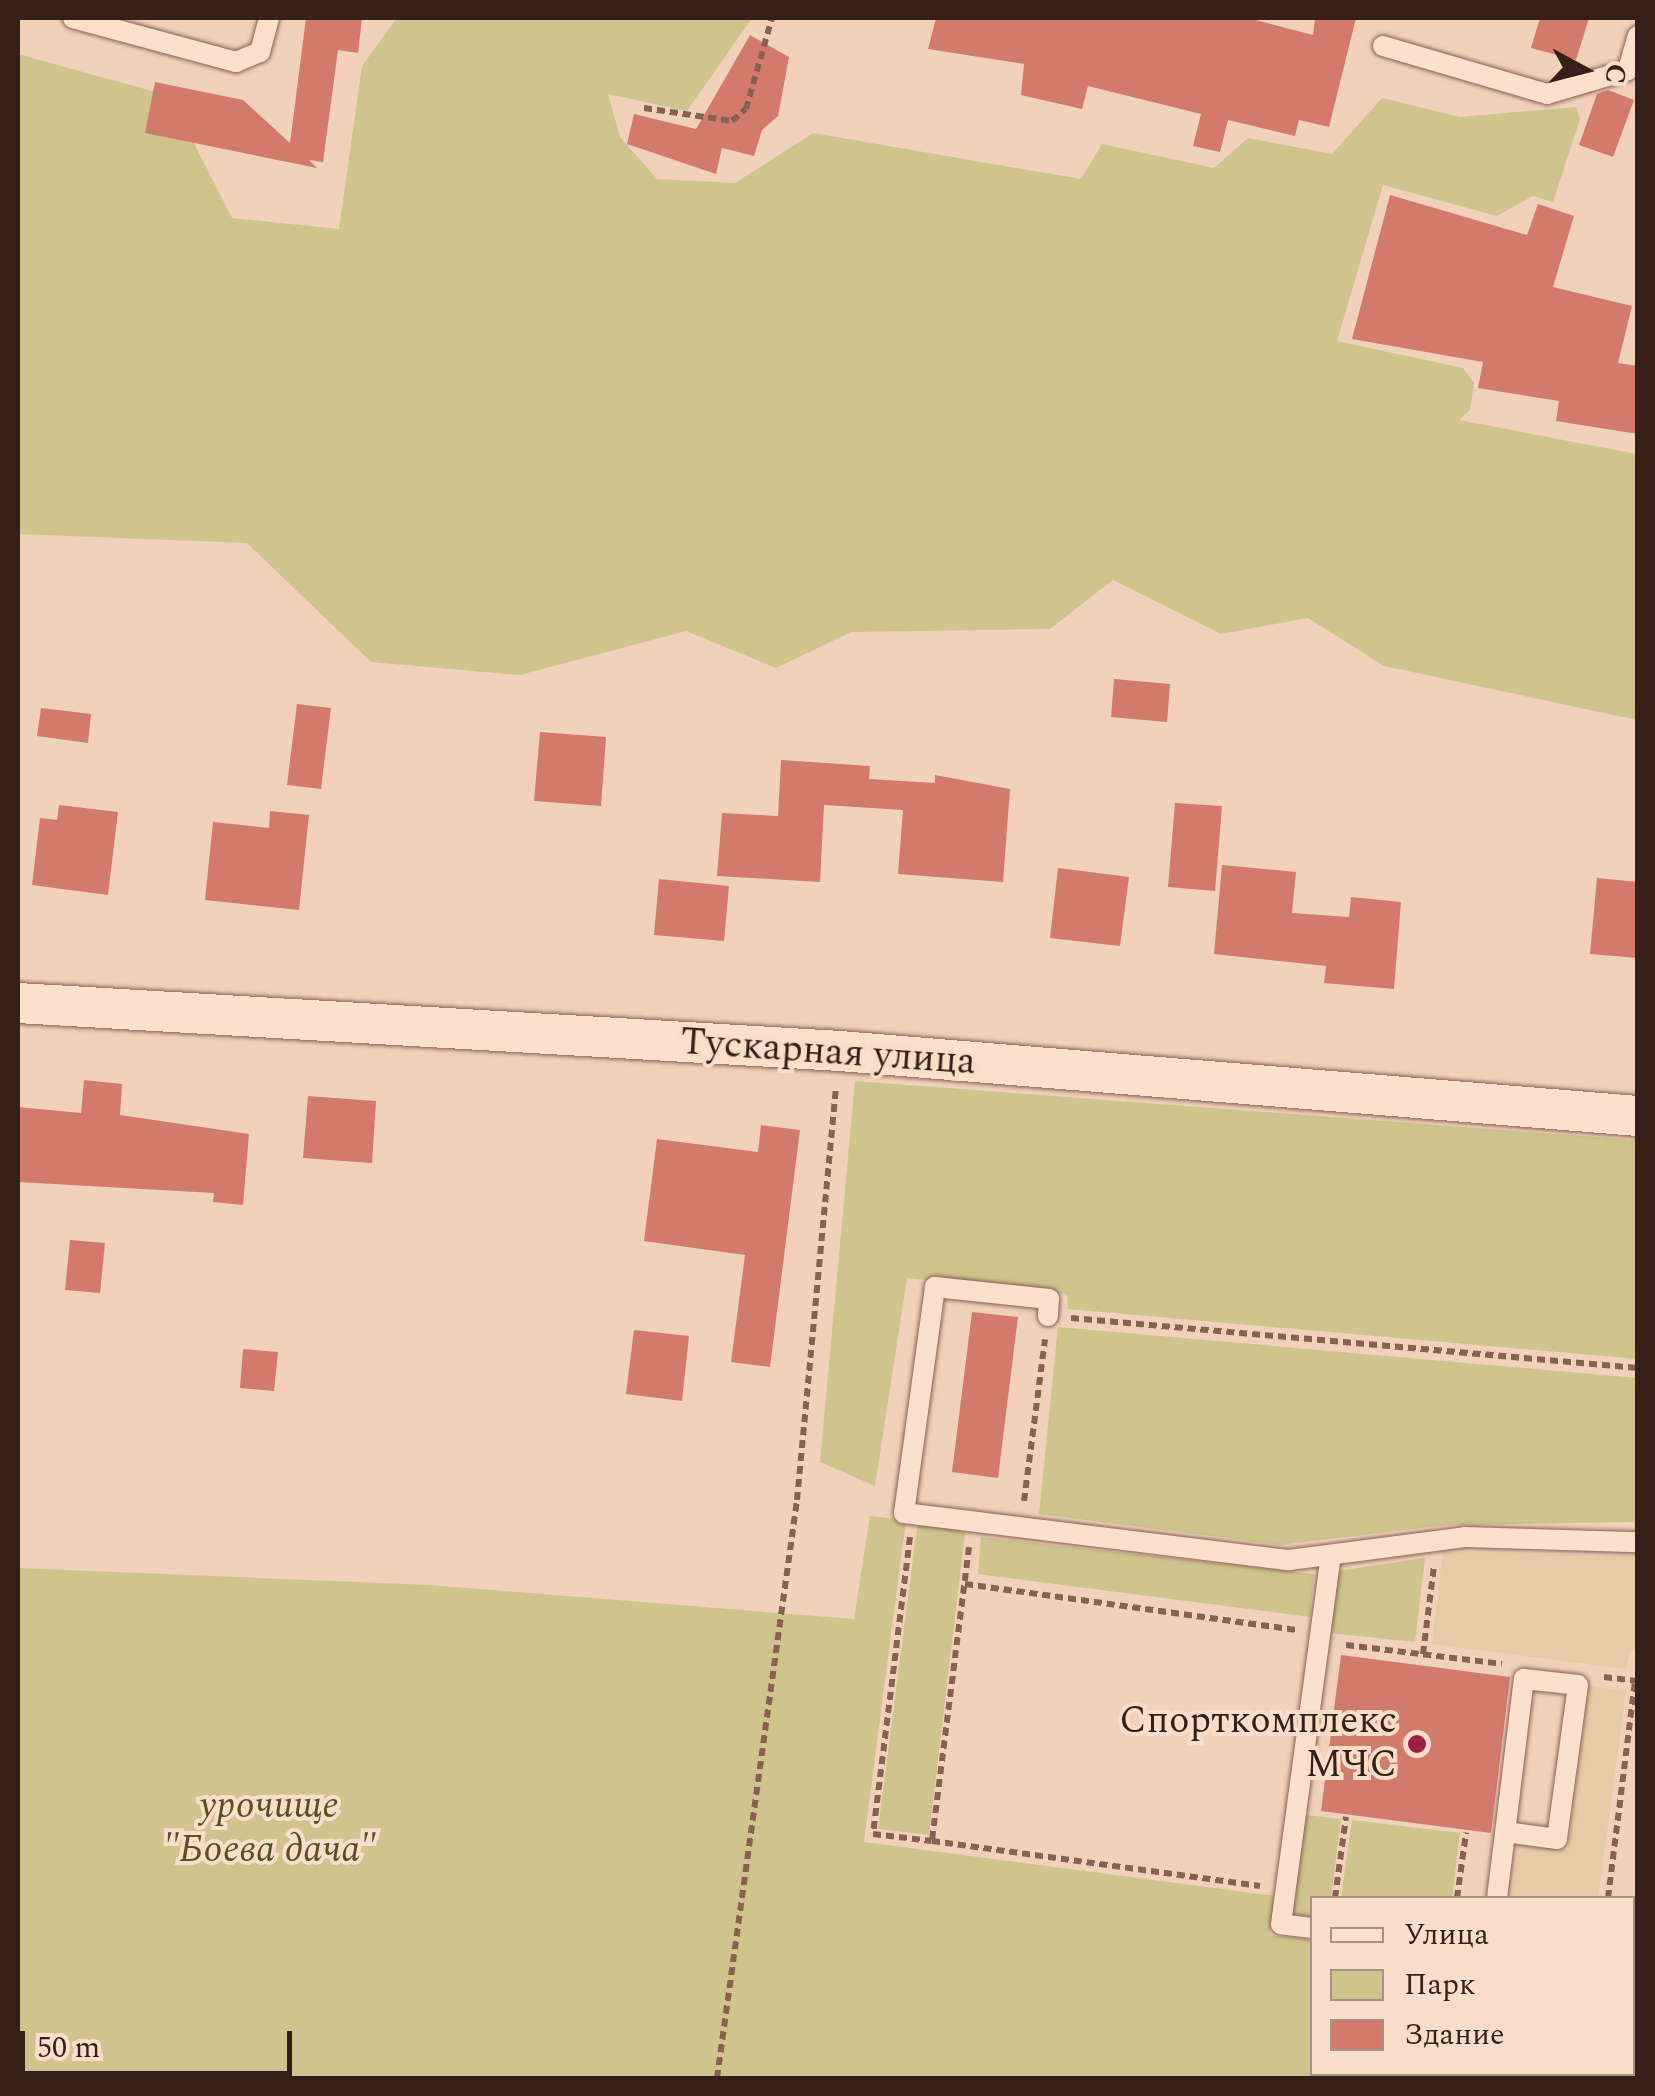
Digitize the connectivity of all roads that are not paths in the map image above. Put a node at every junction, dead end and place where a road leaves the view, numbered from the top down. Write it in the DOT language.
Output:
graph roads {
  1 [pos="74,18"];
  2 [pos="269,18"];
  3 [pos="1638,36"];
  4 [pos="1383,46"];
  5 [pos="18,1003"];
  6 [pos="1638,1116"];
  7 [pos="1048,1316"];
  8 [pos="1638,1542"];
  9 [pos="1331,1555"];
  10 [pos="1505,1832"];
  11 [pos="1497,1896"];
  12 [pos="1310,1928"];
  1 -- 2 [label="lane"];
  3 -- 4 [label="lane"];
  5 -- 6 [label="street, Тускарная улица"];
  7 -- 9 [label="lane"];
  8 -- 9 [label="lane"];
  9 -- 12 [label="lane"];
  10 -- 10 [label="lane"];
  10 -- 11 [label="lane"];
}
